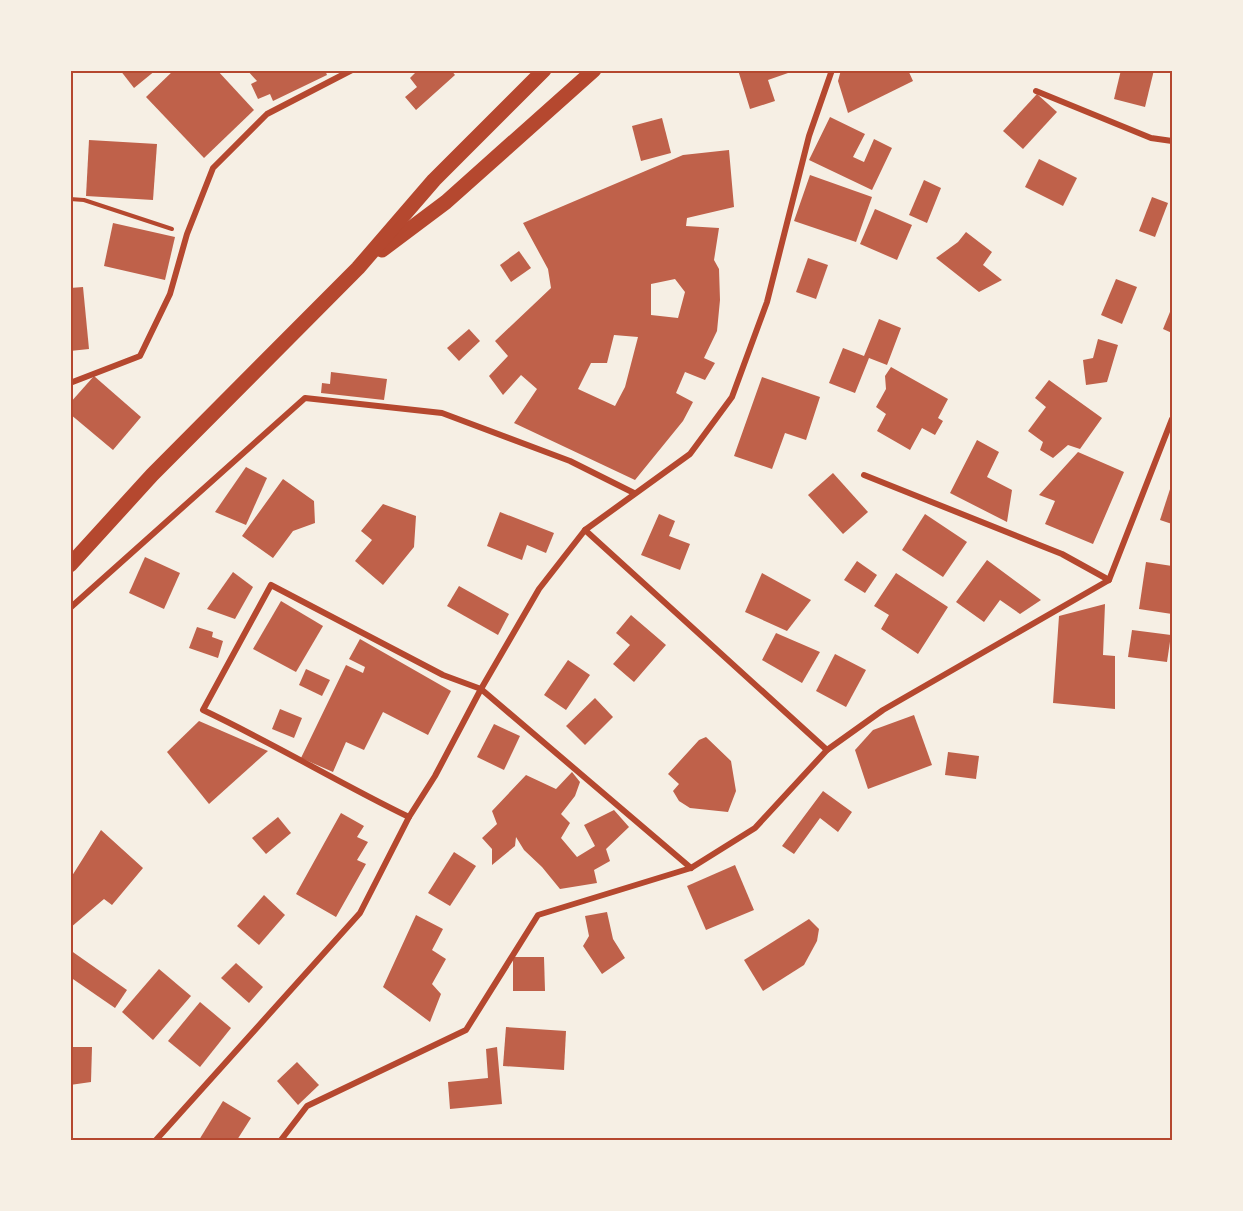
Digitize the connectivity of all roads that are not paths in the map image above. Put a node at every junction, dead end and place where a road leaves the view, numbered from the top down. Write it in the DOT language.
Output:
graph roads {
  1 [pos="352,70"];
  2 [pos="544,70"];
  3 [pos="594,70"];
  4 [pos="832,70"];
  5 [pos="1036,91"];
  6 [pos="1173,141"];
  7 [pos="358,268"];
  8 [pos="70,383"];
  9 [pos="1173,419"];
  10 [pos="864,475"];
  11 [pos="634,493"];
  12 [pos="585,530"];
  13 [pos="70,565"];
  14 [pos="1108,580"];
  15 [pos="70,608"];
  16 [pos="481,689"];
  17 [pos="827,750"];
  18 [pos="409,817"];
  19 [pos="691,868"];
  20 [pos="156,1140"];
  21 [pos="281,1140"];
  1 -- 8 [label="street"];
  2 -- 7 [label="main road"];
  3 -- 7 [label="main road"];
  4 -- 11 [label="street"];
  5 -- 6 [label="street"];
  7 -- 13 [label="main road"];
  9 -- 14 [label="street"];
  10 -- 14 [label="street"];
  11 -- 12 [label="street"];
  11 -- 15 [label="street"];
  12 -- 16 [label="street"];
  12 -- 17 [label="street"];
  14 -- 17 [label="street"];
  16 -- 18 [label="street"];
  16 -- 18 [label="street"];
  16 -- 19 [label="street"];
  17 -- 19 [label="street"];
  18 -- 20 [label="street"];
  19 -- 21 [label="street"];
}
